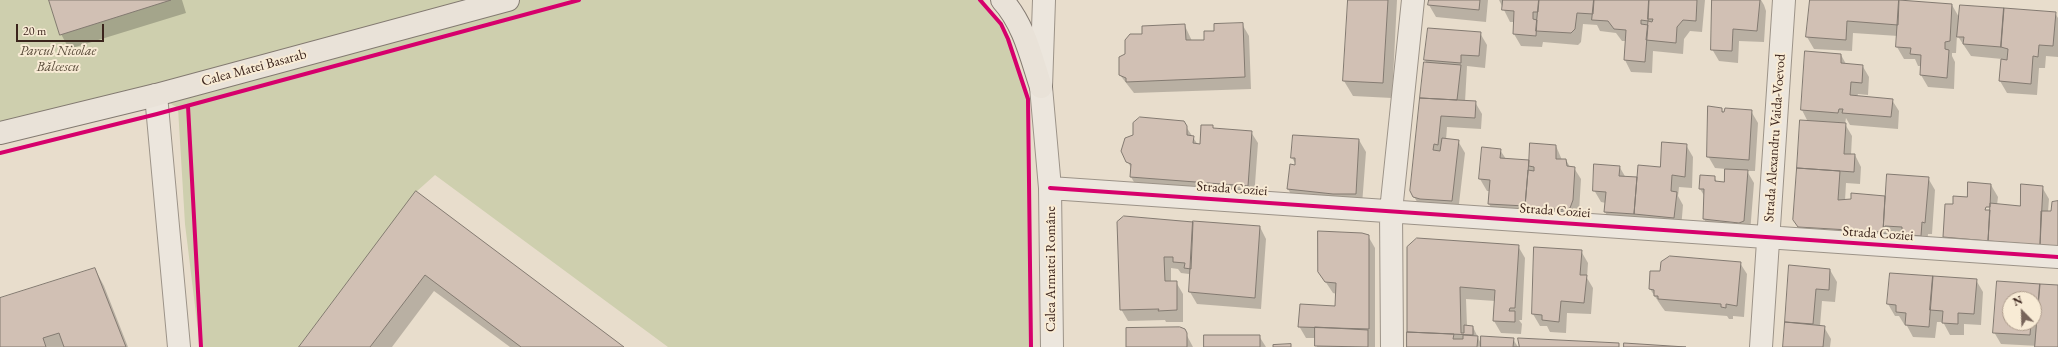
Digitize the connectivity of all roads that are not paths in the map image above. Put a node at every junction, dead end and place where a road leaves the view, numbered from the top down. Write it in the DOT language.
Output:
graph roads {
  1 [pos="508,0"];
  2 [pos="1002,0"];
  3 [pos="1044,0"];
  4 [pos="1413,0"];
  5 [pos="1784,0"];
  6 [pos="1041,87"];
  7 [pos="156,95"];
  8 [pos="0,133"];
  9 [pos="1050,188"];
  10 [pos="1391,210"];
  11 [pos="1769,237"];
  12 [pos="2058,258"];
  13 [pos="179,347"];
  14 [pos="1052,347"];
  15 [pos="1392,347"];
  16 [pos="1761,347"];
  1 -- 7 [label="main road, Calea Matei Basarab"];
  2 -- 6 [label="main road"];
  3 -- 6 [label="street, Calea Armatei Române"];
  4 -- 10 [label="street"];
  5 -- 11 [label="street, Strada Alexandru Vaida-Voevod"];
  6 -- 9 [label="street, Calea Armatei Române"];
  7 -- 8 [label="main road, Calea Matei Basarab"];
  7 -- 13 [label="street"];
  9 -- 10 [label="street, Strada Coziei"];
  9 -- 14 [label="street, Calea Armatei Române"];
  10 -- 11 [label="street, Strada Coziei"];
  10 -- 15 [label="street"];
  11 -- 12 [label="street, Strada Coziei"];
  11 -- 16 [label="street, Strada Alexandru Vaida-Voevod"];
}
